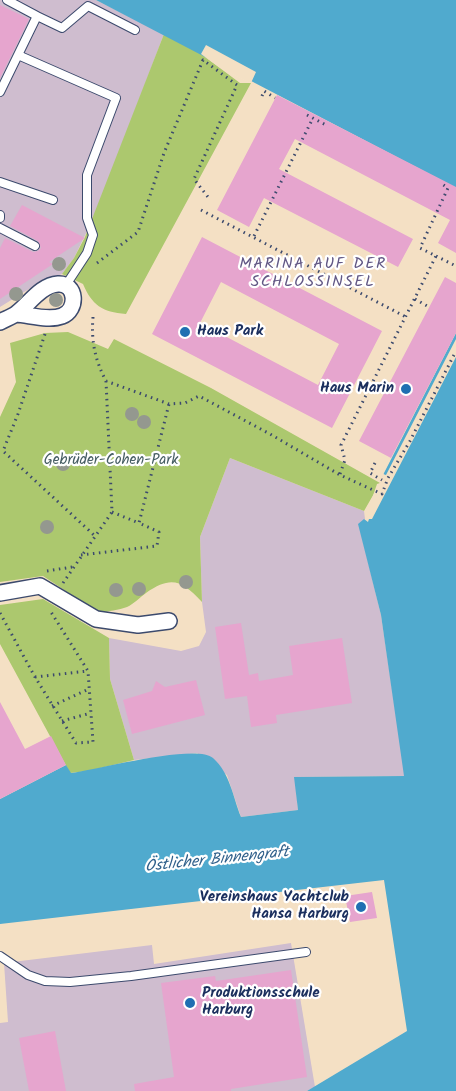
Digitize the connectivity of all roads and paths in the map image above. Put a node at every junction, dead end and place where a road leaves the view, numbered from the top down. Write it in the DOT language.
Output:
graph roads {
  1 [pos="7,0"];
  2 [pos="37,16"];
  3 [pos="135,30"];
  4 [pos="18,55"];
  5 [pos="0,92"];
  6 [pos="262,96"];
  7 [pos="275,98"];
  8 [pos="307,115"];
  9 [pos="313,118"];
  10 [pos="326,124"];
  11 [pos="0,182"];
  12 [pos="441,184"];
  13 [pos="208,196"];
  14 [pos="53,200"];
  15 [pos="201,210"];
  16 [pos="0,228"];
  17 [pos="254,236"];
  18 [pos="35,246"];
  19 [pos="436,256"];
  20 [pos="456,266"];
  21 [pos="92,267"];
  22 [pos="66,285"];
  23 [pos="415,299"];
  24 [pos="429,307"];
  25 [pos="16,314"];
  26 [pos="48,317"];
  27 [pos="93,317"];
  28 [pos="406,317"];
  29 [pos="0,322"];
  30 [pos="456,351"];
  31 [pos="106,381"];
  32 [pos="169,404"];
  33 [pos="2,453"];
  34 [pos="375,463"];
  35 [pos="340,475"];
  36 [pos="382,480"];
  37 [pos="112,512"];
  38 [pos="139,523"];
  39 [pos="95,536"];
  40 [pos="81,555"];
  41 [pos="0,593"];
  42 [pos="56,595"];
  43 [pos="0,613"];
  44 [pos="169,621"];
  45 [pos="88,671"];
  46 [pos="35,677"];
  47 [pos="89,689"];
  48 [pos="52,706"];
  49 [pos="91,713"];
  50 [pos="62,721"];
  51 [pos="306,952"];
  52 [pos="0,956"];
  1 -- 2 [label="lane"];
  2 -- 3 [label="lane"];
  2 -- 4 [label="lane"];
  4 -- 5 [label="lane"];
  4 -- 22 [label="lane"];
  6 -- 7 [label="path"];
  8 -- 9 [label="path"];
  9 -- 10 [label="path"];
  9 -- 17 [label="path"];
  11 -- 14 [label="lane"];
  12 -- 19 [label="path"];
  13 -- 21 [label="path"];
  15 -- 17 [label="path"];
  16 -- 18 [label="lane"];
  17 -- 28 [label="path"];
  19 -- 20 [label="path"];
  19 -- 23 [label="path"];
  22 -- 25 [label="street"];
  22 -- 26 [label="street"];
  23 -- 24 [label="path"];
  23 -- 28 [label="path"];
  25 -- 26 [label="street"];
  25 -- 29 [label="street"];
  26 -- 33 [label="path"];
  27 -- 31 [label="path"];
  28 -- 35 [label="path"];
  30 -- 35 [label="path"];
  31 -- 32 [label="path"];
  31 -- 37 [label="path"];
  32 -- 35 [label="path"];
  32 -- 38 [label="path"];
  33 -- 39 [label="path"];
  34 -- 36 [label="path"];
  37 -- 38 [label="path"];
  37 -- 39 [label="path"];
  38 -- 40 [label="path"];
  39 -- 40 [label="path"];
  40 -- 42 [label="path"];
  41 -- 42 [label="street"];
  42 -- 44 [label="street"];
  42 -- 45 [label="path"];
  43 -- 46 [label="path"];
  45 -- 46 [label="path"];
  45 -- 47 [label="path"];
  46 -- 48 [label="path"];
  47 -- 48 [label="path"];
  47 -- 49 [label="path"];
  48 -- 50 [label="path"];
  49 -- 50 [label="path"];
  49 -- 50 [label="path"];
  51 -- 52 [label="lane"];
}
